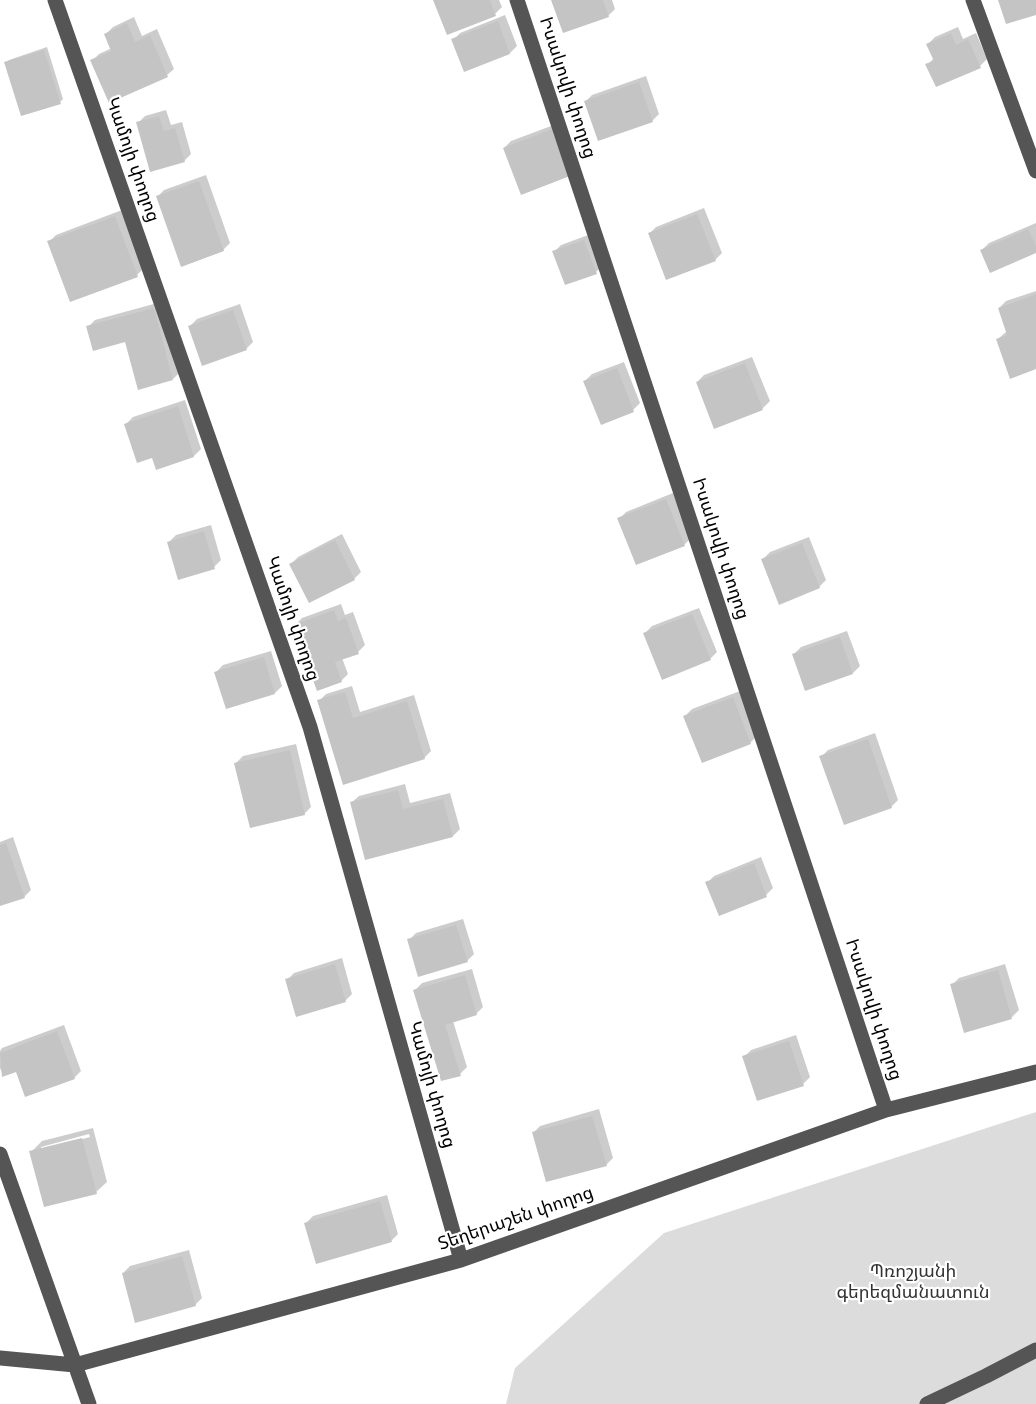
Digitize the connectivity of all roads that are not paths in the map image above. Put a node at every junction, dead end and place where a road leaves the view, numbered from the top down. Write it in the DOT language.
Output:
graph roads {
  1 [pos="55,0"];
  2 [pos="517,0"];
  3 [pos="973,0"];
  4 [pos="1036,171"];
  5 [pos="1036,1072"];
  6 [pos="886,1110"];
  7 [pos="0,1154"];
  8 [pos="461,1260"];
  9 [pos="1036,1350"];
  10 [pos="0,1358"];
  11 [pos="75,1365"];
  12 [pos="89,1404"];
  13 [pos="927,1404"];
  1 -- 8 [label="street, Կամոյի փողոց"];
  2 -- 6 [label="street, Իսակովի փողոց"];
  3 -- 4 [label="street"];
  5 -- 6 [label="street, Տեղերաշեն փողոց"];
  6 -- 8 [label="street, Տեղերաշեն փողոց"];
  7 -- 11 [label="street"];
  8 -- 11 [label="street, Տեղերաշեն փողոց"];
  9 -- 13 [label="street"];
  10 -- 11 [label="street, Տեղերաշեն փողոց"];
  11 -- 12 [label="street"];
}
